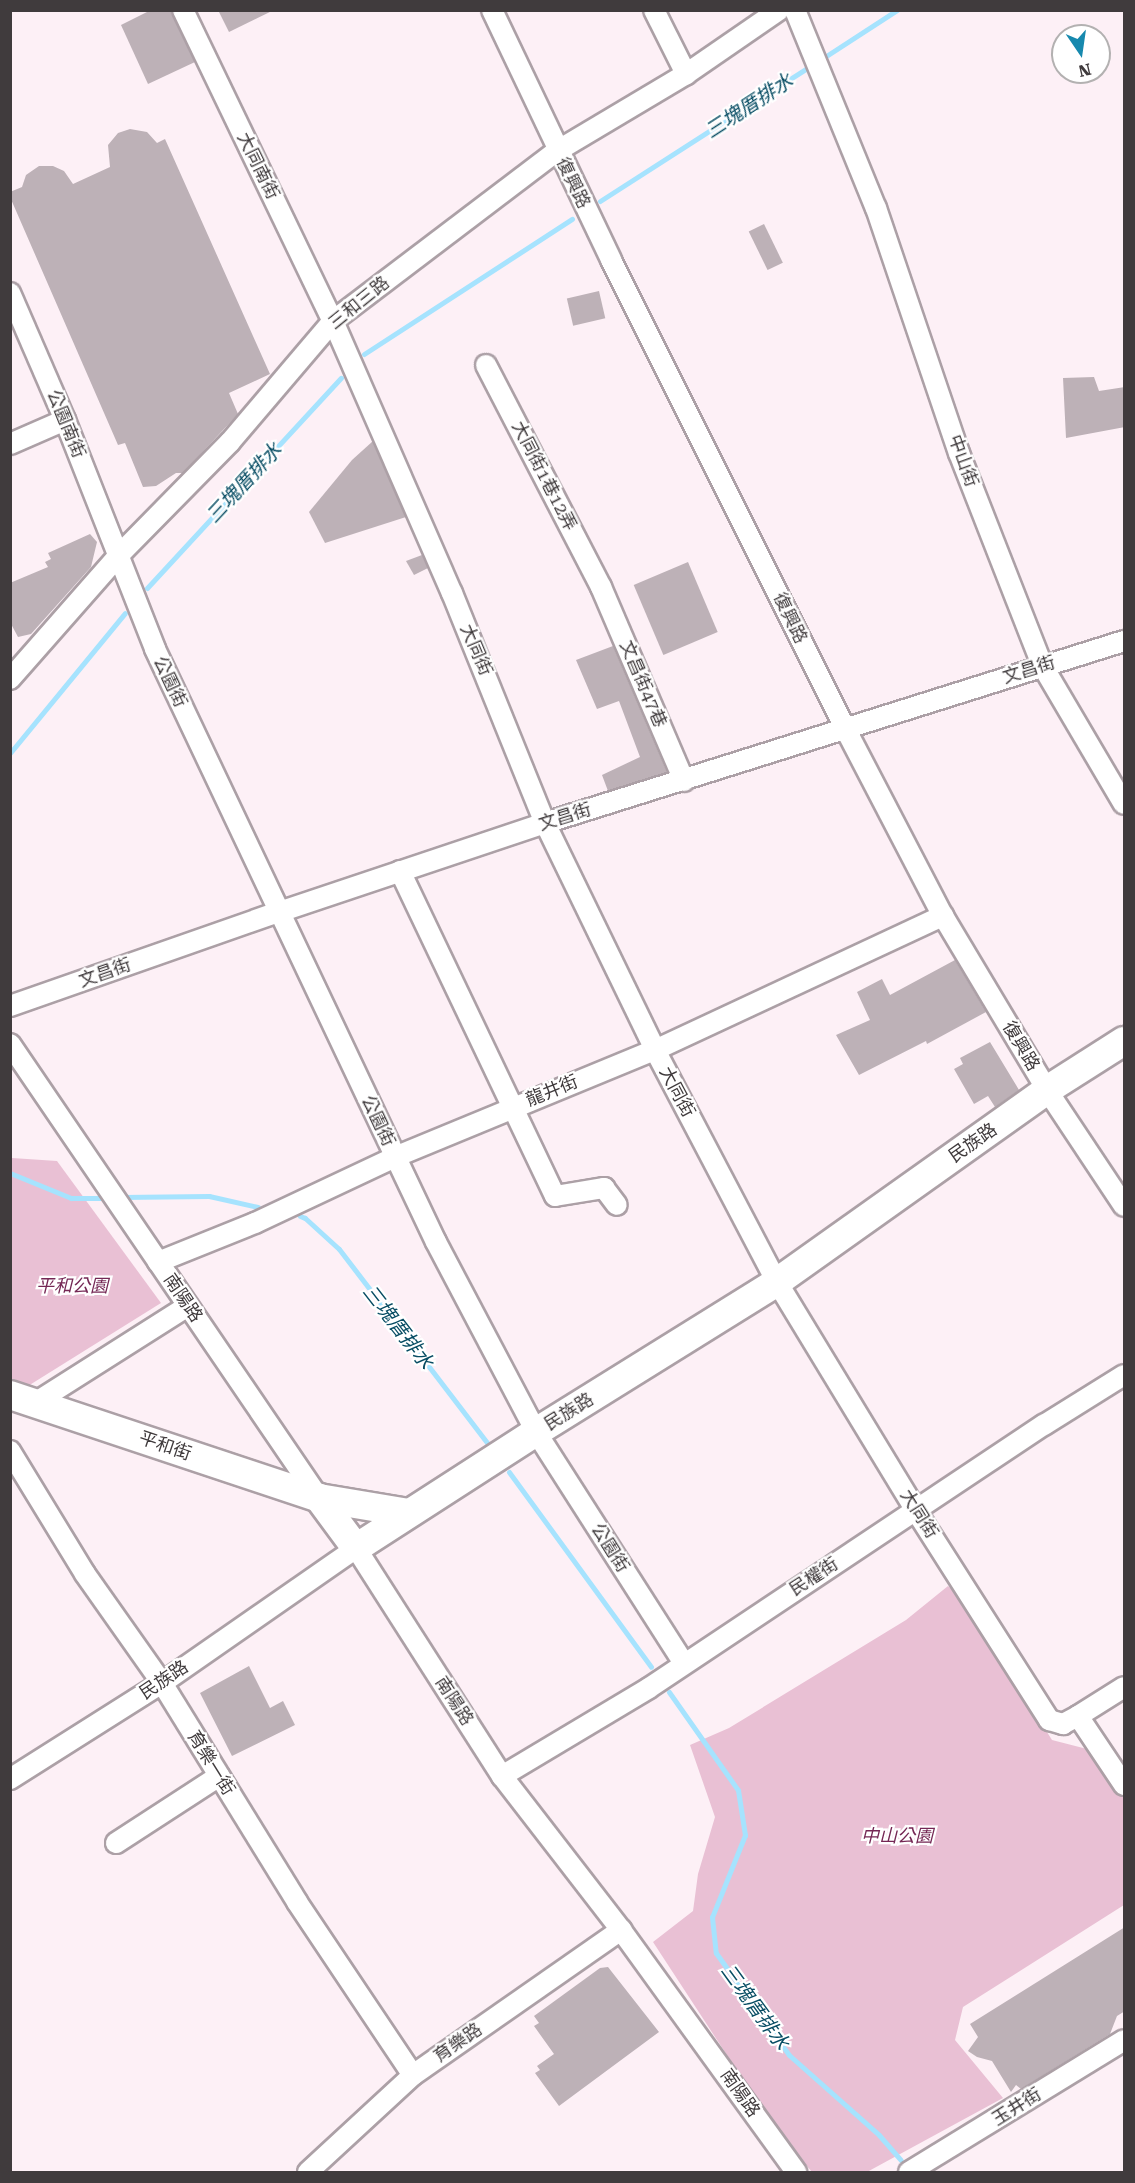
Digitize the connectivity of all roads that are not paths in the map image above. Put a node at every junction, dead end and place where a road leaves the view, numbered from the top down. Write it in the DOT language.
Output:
graph roads {
  1 [pos="183,10"];
  2 [pos="492,10"];
  3 [pos="654,10"];
  4 [pos="779,10"];
  5 [pos="795,10"];
  6 [pos="686,74"];
  7 [pos="557,151"];
  8 [pos="10,293"];
  9 [pos="333,321"];
  10 [pos="486,365"];
  11 [pos="65,420"];
  12 [pos="10,444"];
  13 [pos="118,556"];
  14 [pos="602,587"];
  15 [pos="1125,641"];
  16 [pos="1042,665"];
  17 [pos="13,668"];
  18 [pos="846,730"];
  19 [pos="684,781"];
  20 [pos="1125,804"];
  21 [pos="545,823"];
  22 [pos="399,871"];
  23 [pos="279,912"];
  24 [pos="943,916"];
  25 [pos="10,1006"];
  26 [pos="1125,1041"];
  27 [pos="10,1044"];
  28 [pos="655,1050"];
  29 [pos="1047,1090"];
  30 [pos="512,1108"];
  31 [pos="395,1157"];
  32 [pos="617,1205"];
  33 [pos="1125,1206"];
  34 [pos="158,1262"];
  35 [pos="777,1282"];
  36 [pos="188,1306"];
  37 [pos="1125,1375"];
  38 [pos="23,1399"];
  39 [pos="537,1432"];
  40 [pos="10,1451"];
  41 [pos="318,1498"];
  42 [pos="916,1511"];
  43 [pos="409,1513"];
  44 [pos="356,1548"];
  45 [pos="683,1662"];
  46 [pos="162,1683"];
  47 [pos="1125,1687"];
  48 [pos="1078,1716"];
  49 [pos="219,1776"];
  50 [pos="502,1776"];
  51 [pos="10,1779"];
  52 [pos="1125,1785"];
  53 [pos="116,1843"];
  54 [pos="621,1930"];
  55 [pos="1125,2040"];
  56 [pos="413,2075"];
  57 [pos="308,2172"];
  58 [pos="796,2172"];
  59 [pos="909,2172"];
  1 -- 9 [label="street, 大同南街"];
  2 -- 7 [label="street, 復興路"];
  3 -- 6 [label="street"];
  4 -- 6 [label="street, 三和三路"];
  5 -- 16 [label="street, 中山街"];
  6 -- 7 [label="street, 三和三路"];
  7 -- 9 [label="street, 三和三路"];
  7 -- 18 [label="street, 復興路"];
  8 -- 11 [label="street, 公園南街"];
  9 -- 13 [label="street, 三和三路"];
  9 -- 21 [label="street, 大同街"];
  10 -- 14 [label="street, 大同街1巷12弄"];
  11 -- 12 [label="street"];
  11 -- 13 [label="street, 公園南街"];
  13 -- 17 [label="street, 三和三路"];
  13 -- 23 [label="street, 公園街"];
  14 -- 19 [label="street, 文昌街47巷"];
  15 -- 16 [label="street, 文昌街"];
  16 -- 18 [label="street, 文昌街"];
  16 -- 20 [label="street, 中山街"];
  18 -- 19 [label="street, 文昌街"];
  18 -- 24 [label="street, 復興路"];
  19 -- 21 [label="street, 文昌街"];
  21 -- 22 [label="street, 文昌街"];
  21 -- 28 [label="street, 大同街"];
  22 -- 23 [label="street, 文昌街"];
  22 -- 30 [label="street"];
  23 -- 25 [label="street, 文昌街"];
  23 -- 31 [label="street, 公園街"];
  24 -- 28 [label="street, 龍井街"];
  24 -- 29 [label="street, 復興路"];
  26 -- 29 [label="main road, 民族路"];
  27 -- 34 [label="street, 南陽路"];
  28 -- 30 [label="street, 龍井街"];
  28 -- 35 [label="street, 大同街"];
  29 -- 33 [label="street, 復興路"];
  29 -- 35 [label="main road, 民族路"];
  30 -- 31 [label="street, 龍井街"];
  30 -- 32 [label="street"];
  31 -- 34 [label="street, 龍井街"];
  31 -- 39 [label="street, 公園街"];
  34 -- 36 [label="street, 南陽路"];
  35 -- 39 [label="main road, 民族路"];
  35 -- 42 [label="street, 大同街"];
  36 -- 38 [label="street"];
  36 -- 41 [label="street, 南陽路"];
  37 -- 42 [label="street, 民權街"];
  38 -- 41 [label="main road, 平和街"];
  39 -- 43 [label="main road, 民族路"];
  39 -- 45 [label="street, 公園街"];
  40 -- 46 [label="street, 育樂一街"];
  41 -- 43 [label="main road, 平和街"];
  41 -- 44 [label="main road, 南陽路"];
  42 -- 45 [label="street, 民權街"];
  42 -- 48 [label="street, 大同街"];
  43 -- 44 [label="main road, 民族路"];
  44 -- 46 [label="street, 民族路"];
  44 -- 50 [label="street, 南陽路"];
  45 -- 50 [label="street, 民權街"];
  46 -- 49 [label="street, 育樂一街"];
  46 -- 51 [label="street, 民族路"];
  47 -- 48 [label="street"];
  48 -- 52 [label="street"];
  49 -- 53 [label="street"];
  49 -- 56 [label="street, 育樂一街"];
  50 -- 54 [label="street, 南陽路"];
  54 -- 56 [label="street, 育樂路"];
  54 -- 58 [label="street, 南陽路"];
  55 -- 59 [label="street, 玉井街"];
  56 -- 57 [label="street, 育樂路"];
}
